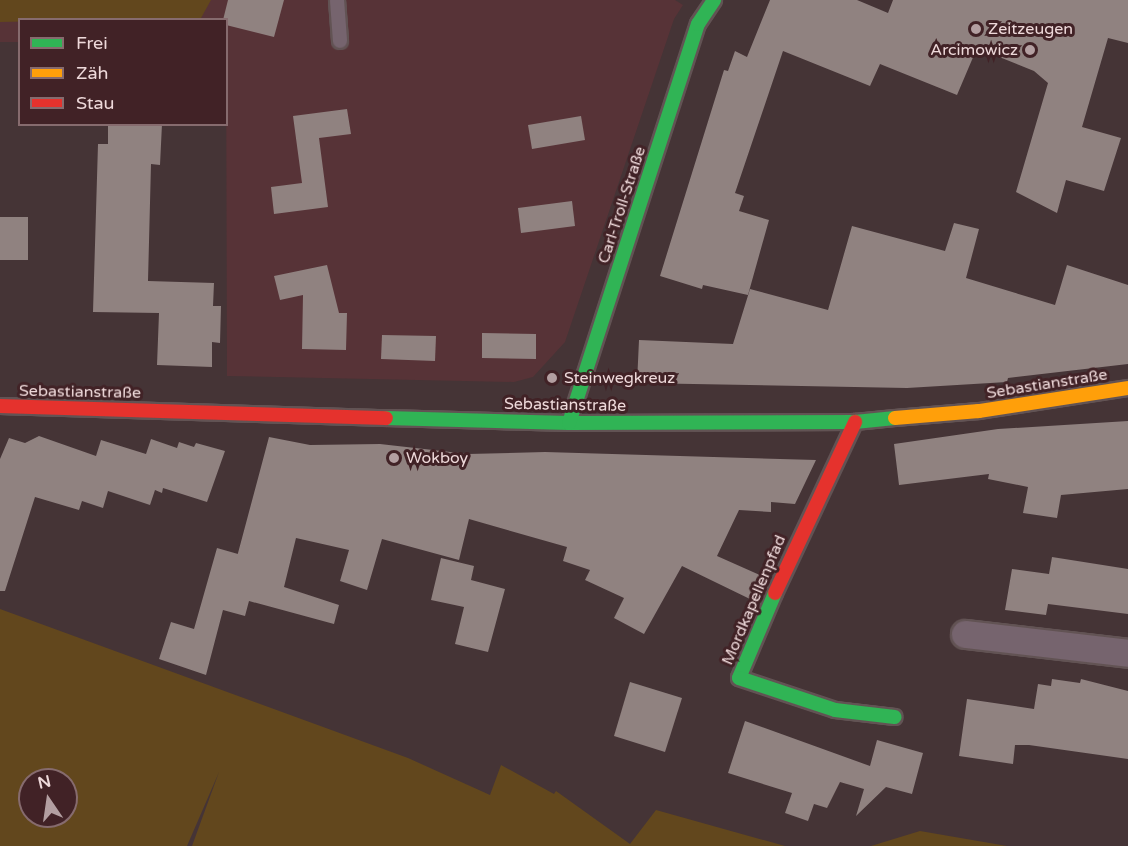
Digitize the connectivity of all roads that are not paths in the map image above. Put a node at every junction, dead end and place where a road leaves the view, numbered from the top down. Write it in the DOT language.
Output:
graph roads {
  1 [pos="337,0"];
  2 [pos="708,2"];
  3 [pos="340,41"];
  4 [pos="1128,388"];
  5 [pos="0,406"];
  6 [pos="855,422"];
  7 [pos="569,423"];
  8 [pos="965,634"];
  9 [pos="1128,653"];
  10 [pos="895,717"];
  1 -- 3 [label="lane"];
  2 -- 7 [label="street, Carl-Troll-Straße"];
  4 -- 6 [label="street, Sebastianstraße"];
  5 -- 7 [label="street, Sebastianstraße"];
  6 -- 7 [label="street, Sebastianstraße"];
  6 -- 10 [label="street, Mordkapellenpfad"];
  8 -- 9 [label="street"];
}
